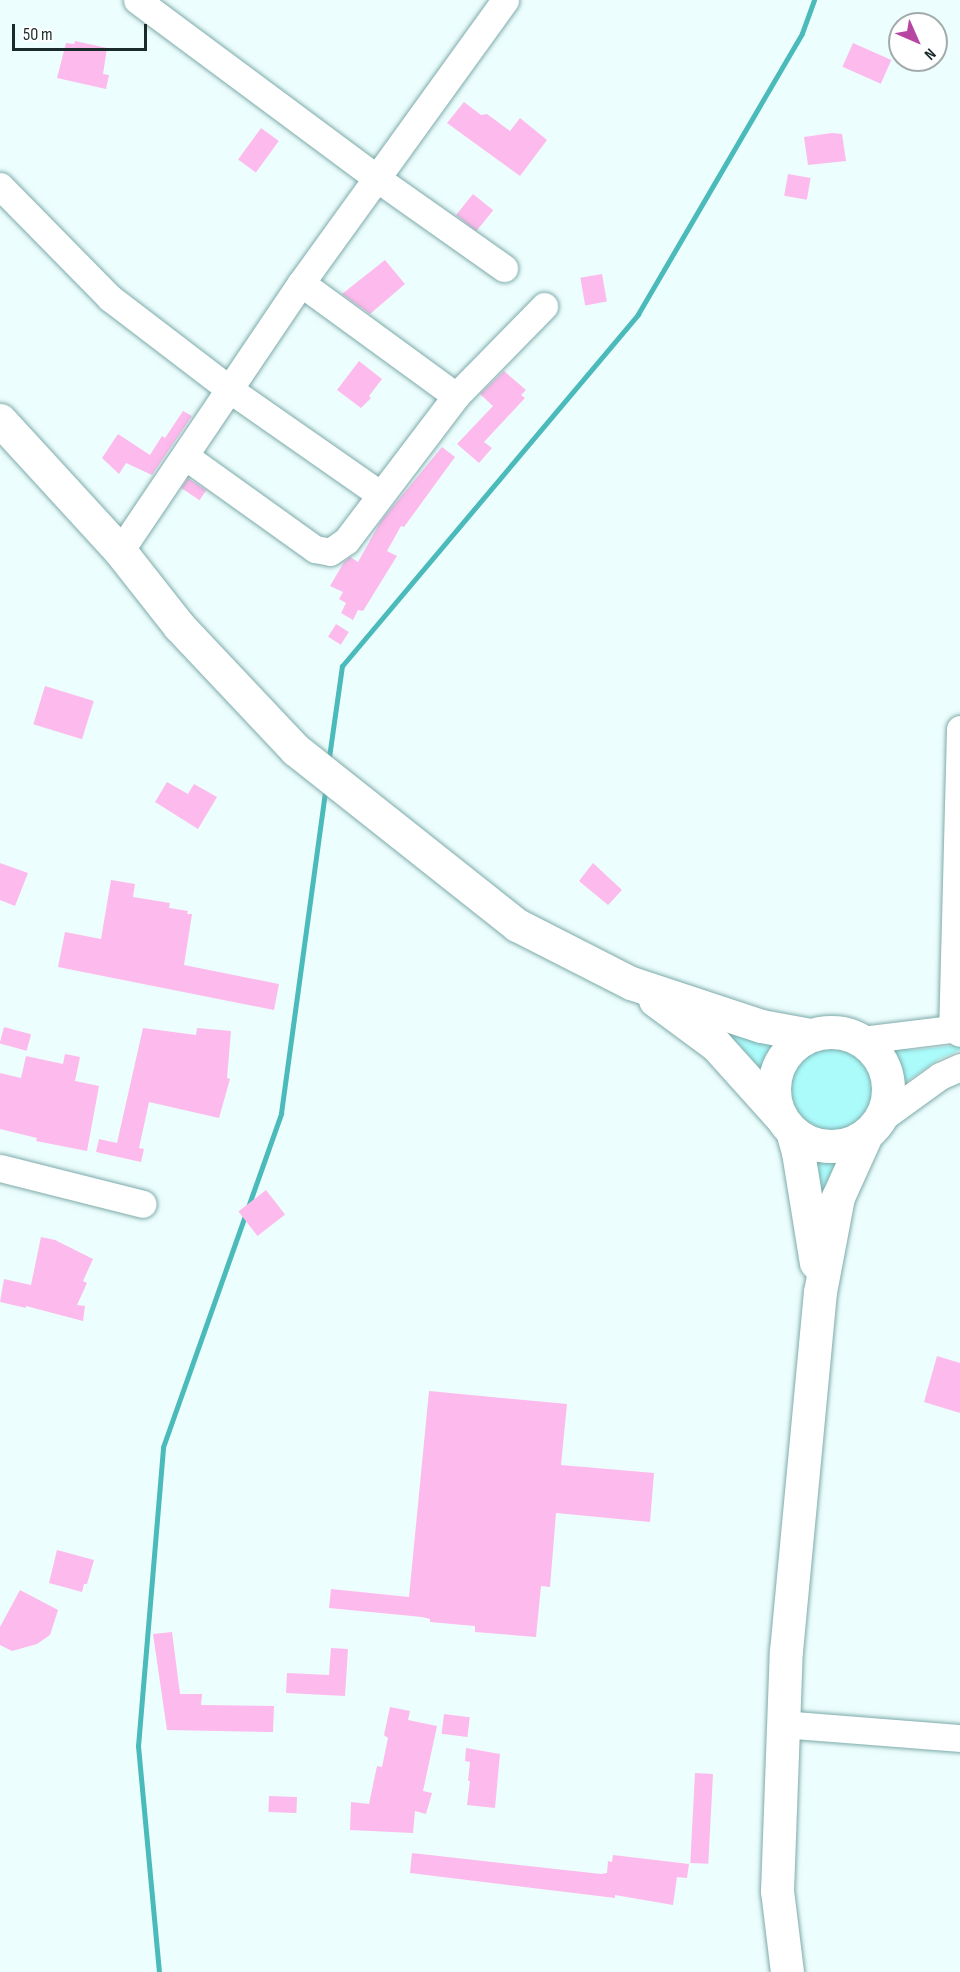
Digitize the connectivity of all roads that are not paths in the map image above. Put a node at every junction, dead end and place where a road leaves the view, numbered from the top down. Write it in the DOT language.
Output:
graph roads {
  1 [pos="137,0"];
  2 [pos="505,0"];
  3 [pos="375,177"];
  4 [pos="0,186"];
  5 [pos="504,268"];
  6 [pos="301,283"];
  7 [pos="544,306"];
  8 [pos="229,389"];
  9 [pos="456,396"];
  10 [pos="0,420"];
  11 [pos="185,456"];
  12 [pos="381,495"];
  13 [pos="120,551"];
  14 [pos="960,729"];
  15 [pos="631,983"];
  16 [pos="957,1030"];
  17 [pos="810,1035"];
  18 [pos="862,1040"];
  19 [pos="960,1067"];
  20 [pos="786,1124"];
  21 [pos="872,1128"];
  22 [pos="0,1168"];
  23 [pos="143,1204"];
  24 [pos="820,1292"];
  25 [pos="782,1724"];
  26 [pos="960,1738"];
  27 [pos="787,1972"];
  1 -- 3 [label="street"];
  2 -- 3 [label="street"];
  3 -- 5 [label="street"];
  3 -- 6 [label="street"];
  4 -- 8 [label="street"];
  6 -- 8 [label="street"];
  6 -- 9 [label="street"];
  7 -- 9 [label="street"];
  8 -- 11 [label="street"];
  8 -- 12 [label="street"];
  9 -- 12 [label="street"];
  10 -- 13 [label="main road"];
  11 -- 12 [label="street"];
  11 -- 13 [label="street"];
  13 -- 15 [label="main road"];
  14 -- 16 [label="street"];
  15 -- 17 [label="main road"];
  15 -- 20 [label="main road"];
  16 -- 18 [label="street"];
  17 -- 18 [label="main road"];
  17 -- 20 [label="main road"];
  18 -- 21 [label="main road"];
  19 -- 21 [label="street"];
  20 -- 21 [label="main road"];
  20 -- 24 [label="main road"];
  21 -- 24 [label="main road"];
  22 -- 23 [label="street"];
  24 -- 25 [label="main road"];
  25 -- 26 [label="street"];
  25 -- 27 [label="main road"];
}
